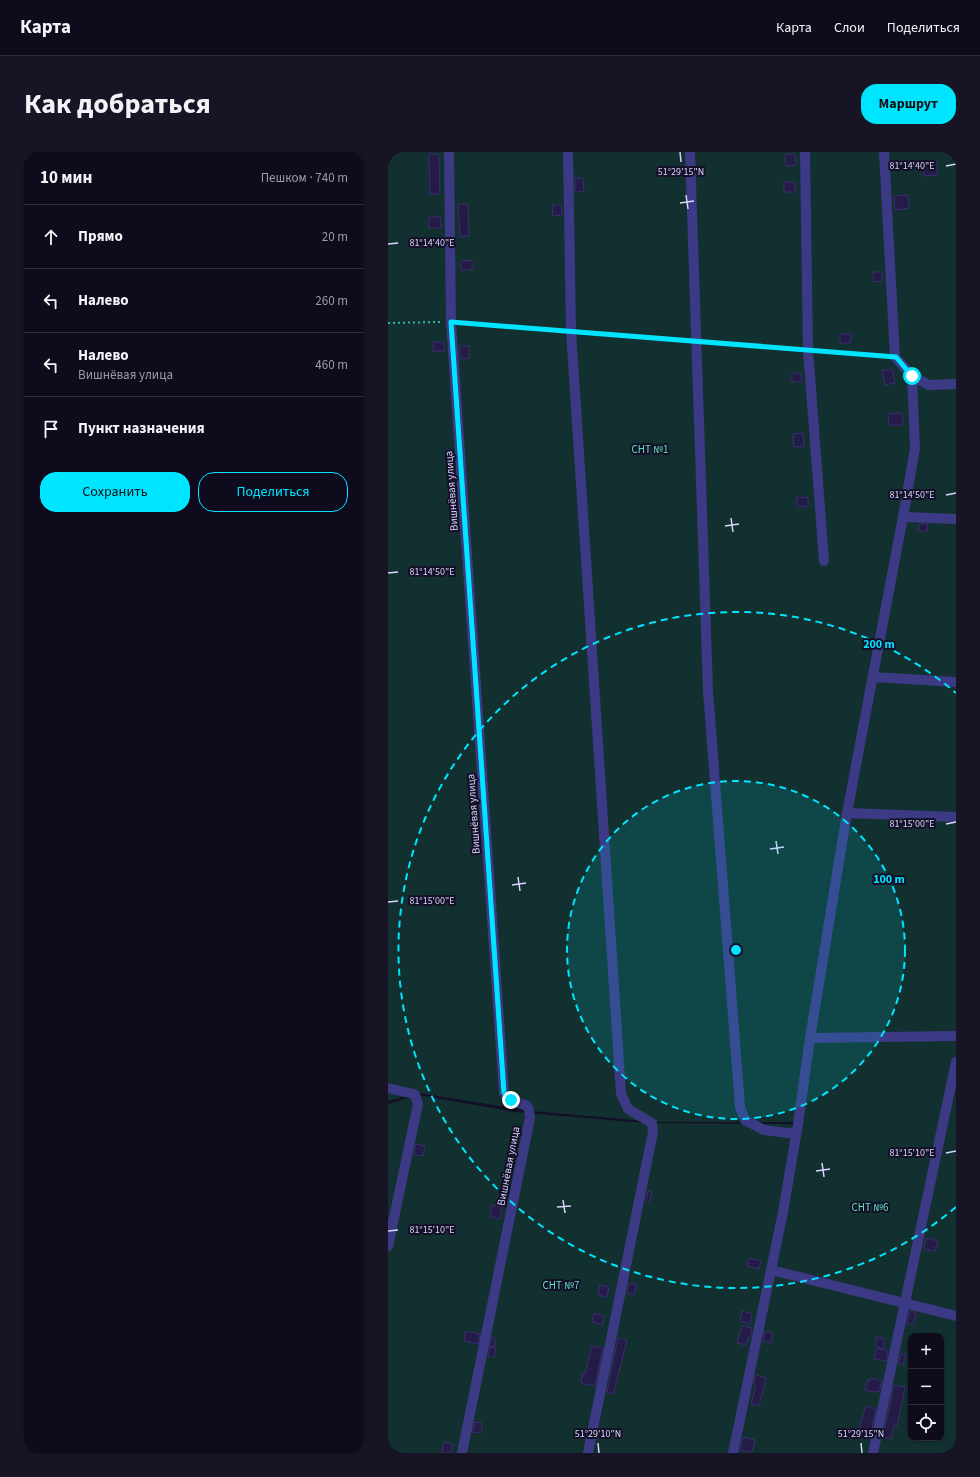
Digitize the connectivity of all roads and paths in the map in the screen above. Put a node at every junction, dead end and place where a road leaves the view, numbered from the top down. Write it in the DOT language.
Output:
graph roads {
  1 [pos="449,152"];
  2 [pos="568,152"];
  3 [pos="690,152"];
  4 [pos="805,152"];
  5 [pos="884,152"];
  6 [pos="451,322"];
  7 [pos="388,323"];
  8 [pos="571,332"];
  9 [pos="696,341"];
  10 [pos="808,350"];
  11 [pos="896,357"];
  12 [pos="912,376"];
  13 [pos="956,384"];
  14 [pos="904,517"];
  15 [pos="956,519"];
  16 [pos="824,561"];
  17 [pos="873,677"];
  18 [pos="956,682"];
  19 [pos="847,813"];
  20 [pos="956,817"];
  21 [pos="956,1036"];
  22 [pos="810,1038"];
  23 [pos="956,1062"];
  24 [pos="388,1088"];
  25 [pos="796,1134"];
  26 [pos="388,1246"];
  27 [pos="771,1270"];
  28 [pos="904,1304"];
  29 [pos="956,1316"];
  30 [pos="462,1453"];
  31 [pos="588,1453"];
  32 [pos="733,1453"];
  33 [pos="873,1453"];
  1 -- 6 [label="street, Вишнёвая улица"];
  2 -- 8 [label="street"];
  3 -- 9 [label="street"];
  4 -- 10 [label="street"];
  5 -- 11 [label="street"];
  6 -- 7 [label="path"];
  6 -- 8 [label="path"];
  6 -- 30 [label="street, Вишнёвая улица"];
  8 -- 9 [label="path"];
  8 -- 31 [label="street"];
  9 -- 10 [label="path"];
  9 -- 25 [label="street"];
  10 -- 11 [label="path"];
  10 -- 16 [label="street"];
  11 -- 12 [label="street"];
  12 -- 13 [label="street"];
  12 -- 14 [label="street"];
  14 -- 15 [label="street"];
  14 -- 17 [label="street"];
  17 -- 18 [label="street"];
  17 -- 19 [label="street"];
  19 -- 20 [label="street"];
  19 -- 22 [label="street"];
  21 -- 22 [label="street"];
  22 -- 25 [label="street"];
  23 -- 28 [label="street"];
  24 -- 26 [label="street"];
  25 -- 27 [label="street"];
  27 -- 28 [label="street"];
  27 -- 32 [label="street"];
  28 -- 29 [label="street"];
  28 -- 33 [label="street"];
}
